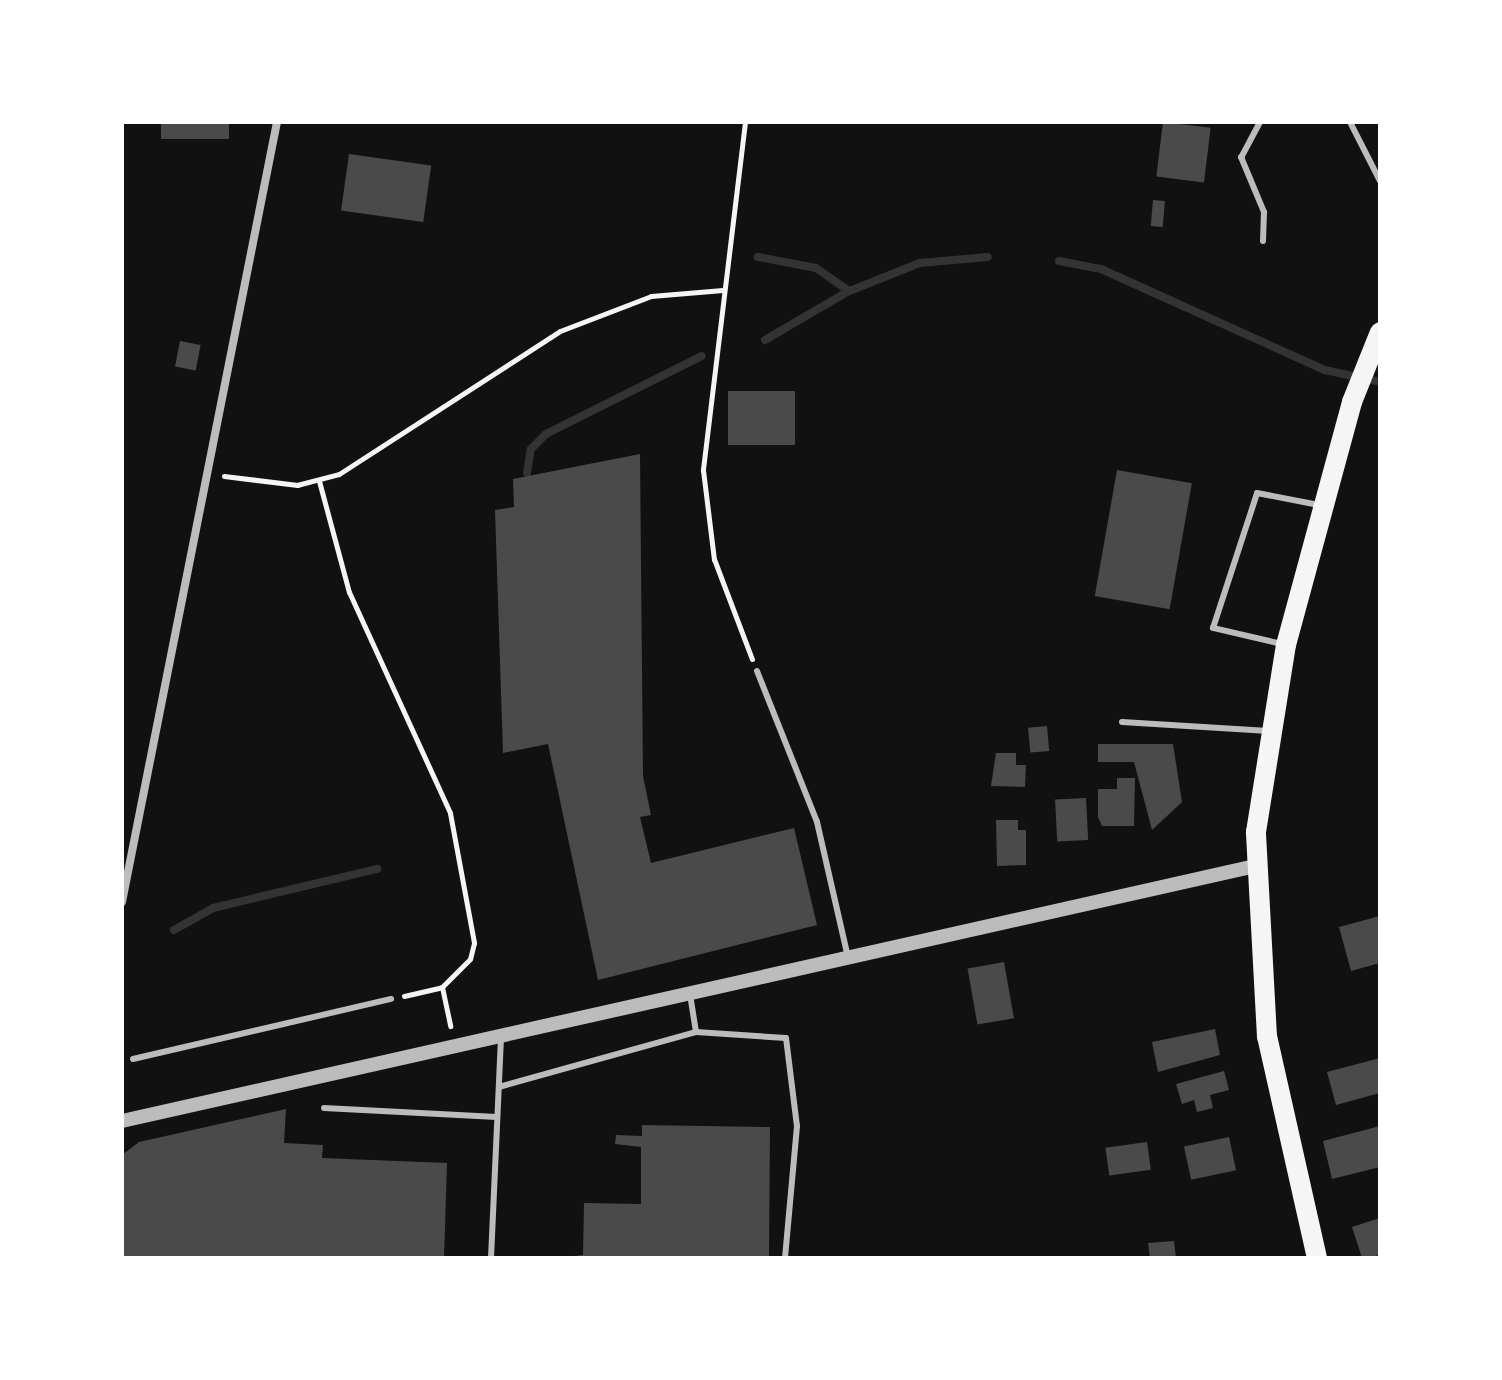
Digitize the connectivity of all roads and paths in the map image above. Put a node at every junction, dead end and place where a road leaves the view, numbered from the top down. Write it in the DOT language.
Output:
graph roads {
  1 [pos="277,122"];
  2 [pos="745,122"];
  3 [pos="1260,122"];
  4 [pos="1350,122"];
  5 [pos="1380,181"];
  6 [pos="1263,241"];
  7 [pos="723,290"];
  8 [pos="1380,332"];
  9 [pos="212,475"];
  10 [pos="319,481"];
  11 [pos="1324,506"];
  12 [pos="1286,645"];
  13 [pos="757,671"];
  14 [pos="1122,722"];
  15 [pos="1269,731"];
  16 [pos="1255,866"];
  17 [pos="122,902"];
  18 [pos="848,957"];
  19 [pos="442,987"];
  20 [pos="690,993"];
  21 [pos="391,999"];
  22 [pos="696,1032"];
  23 [pos="501,1036"];
  24 [pos="455,1046"];
  25 [pos="133,1059"];
  26 [pos="499,1087"];
  27 [pos="324,1108"];
  28 [pos="497,1117"];
  29 [pos="122,1121"];
  30 [pos="491,1258"];
  31 [pos="785,1258"];
  32 [pos="1317,1258"];
  1 -- 9 [label="street"];
  2 -- 7 [label="path"];
  3 -- 6 [label="lane"];
  4 -- 5 [label="lane"];
  7 -- 10 [label="path"];
  7 -- 13 [label="path"];
  8 -- 11 [label="main road"];
  9 -- 10 [label="path"];
  9 -- 17 [label="street"];
  10 -- 19 [label="path"];
  11 -- 12 [label="main road"];
  11 -- 12 [label="lane"];
  12 -- 15 [label="main road"];
  13 -- 18 [label="lane"];
  14 -- 15 [label="lane"];
  15 -- 16 [label="main road"];
  16 -- 18 [label="street"];
  16 -- 32 [label="main road"];
  18 -- 20 [label="street"];
  19 -- 21 [label="path"];
  19 -- 24 [label="path"];
  20 -- 22 [label="lane"];
  20 -- 23 [label="street"];
  21 -- 25 [label="lane"];
  22 -- 26 [label="lane"];
  22 -- 31 [label="lane"];
  23 -- 24 [label="street"];
  23 -- 26 [label="lane"];
  24 -- 29 [label="street"];
  26 -- 28 [label="lane"];
  27 -- 28 [label="lane"];
  28 -- 30 [label="lane"];
}
